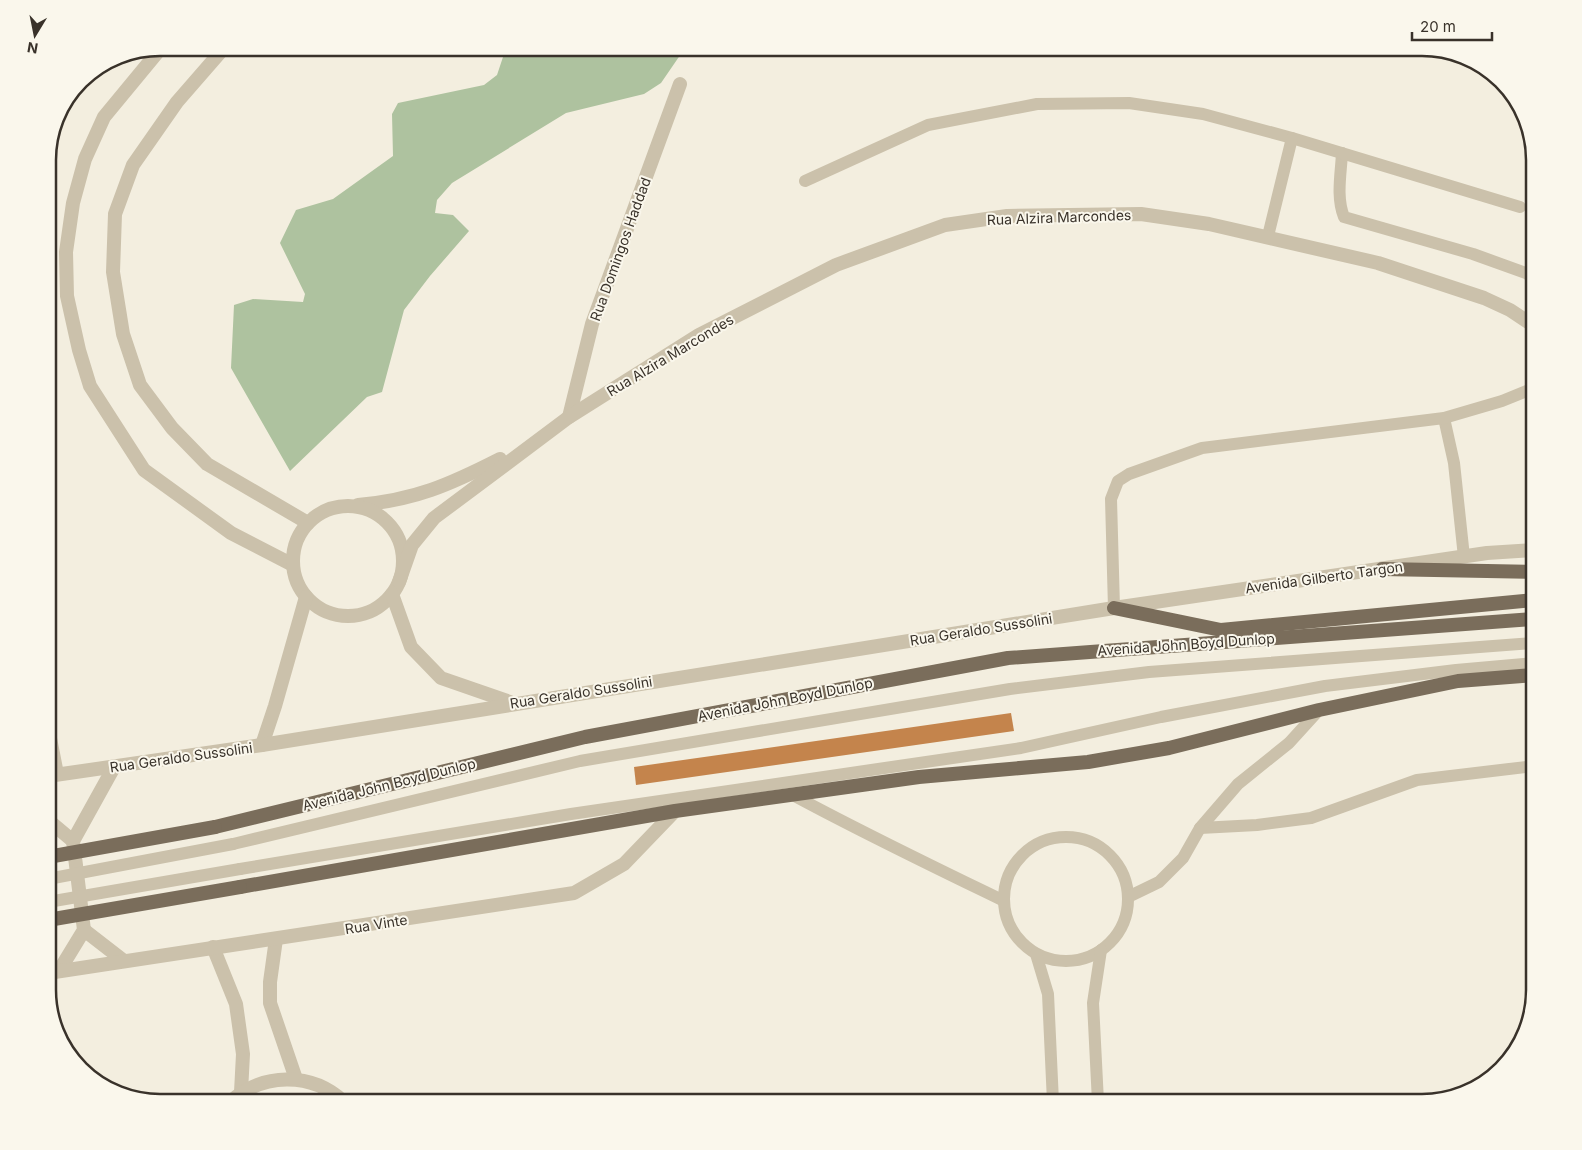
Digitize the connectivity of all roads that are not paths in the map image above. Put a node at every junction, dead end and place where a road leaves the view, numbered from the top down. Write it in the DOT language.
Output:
graph roads {
  1 [pos="154,56"];
  2 [pos="217,56"];
  3 [pos="680,84"];
  4 [pos="1292,138"];
  5 [pos="1342,153"];
  6 [pos="805,181"];
  7 [pos="1520,207"];
  8 [pos="1268,236"];
  9 [pos="1526,273"];
  10 [pos="1526,321"];
  11 [pos="1526,391"];
  12 [pos="569,417"];
  13 [pos="1444,418"];
  14 [pos="532,443"];
  15 [pos="348,506"];
  16 [pos="308,523"];
  17 [pos="1526,551"];
  18 [pos="1464,556"];
  19 [pos="293,565"];
  20 [pos="1382,569"];
  21 [pos="1526,572"];
  22 [pos="395,588"];
  23 [pos="306,597"];
  24 [pos="1526,601"];
  25 [pos="1114,608"];
  26 [pos="1526,620"];
  27 [pos="1526,644"];
  28 [pos="1526,664"];
  29 [pos="1526,676"];
  30 [pos="513,703"];
  31 [pos="1319,710"];
  32 [pos="262,745"];
  33 [pos="114,767"];
  34 [pos="1526,767"];
  35 [pos="56,774"];
  36 [pos="791,794"];
  37 [pos="675,811"];
  38 [pos="56,827"];
  39 [pos="1200,828"];
  40 [pos="73,841"];
  41 [pos="56,856"];
  42 [pos="56,877"];
  43 [pos="1128,897"];
  44 [pos="56,901"];
  45 [pos="1004,901"];
  46 [pos="56,919"];
  47 [pos="84,930"];
  48 [pos="276,939"];
  49 [pos="212,947"];
  50 [pos="1102,950"];
  51 [pos="1036,954"];
  52 [pos="124,961"];
  53 [pos="56,968"];
  54 [pos="56,972"];
  55 [pos="296,1080"];
  56 [pos="241,1092"];
  57 [pos="332,1094"];
  58 [pos="1053,1094"];
  59 [pos="1098,1094"];
  1 -- 19 [label="street"];
  2 -- 16 [label="street"];
  3 -- 12 [label="street, Rua Domingos Haddad"];
  4 -- 5 [label="lane"];
  4 -- 6 [label="lane"];
  4 -- 8 [label="lane"];
  5 -- 7 [label="lane"];
  5 -- 9 [label="lane"];
  8 -- 10 [label="street, Rua Alzira Marcondes"];
  8 -- 12 [label="street, Rua Alzira Marcondes"];
  11 -- 13 [label="lane"];
  12 -- 14 [label="street, Rua Alzira Marcondes"];
  13 -- 18 [label="lane"];
  13 -- 25 [label="lane"];
  14 -- 15 [label="street, Rua Alzira Marcondes"];
  14 -- 22 [label="street, Rua Alzira Marcondes"];
  15 -- 16 [label="street"];
  15 -- 22 [label="street"];
  16 -- 19 [label="street"];
  17 -- 18 [label="street, Avenida Gilberto Targon"];
  18 -- 20 [label="street, Avenida Gilberto Targon"];
  19 -- 23 [label="street"];
  20 -- 21 [label="main road"];
  20 -- 25 [label="street, Avenida Gilberto Targon"];
  22 -- 23 [label="street"];
  22 -- 30 [label="street"];
  23 -- 32 [label="street"];
  24 -- 25 [label="main road"];
  25 -- 30 [label="street, Rua Geraldo Sussolini"];
  26 -- 41 [label="main road, Avenida John Boyd Dunlop, bridge"];
  27 -- 42 [label="lane, bridge"];
  28 -- 44 [label="lane, bridge"];
  29 -- 31 [label="main road"];
  30 -- 32 [label="street, Rua Geraldo Sussolini"];
  31 -- 36 [label="main road"];
  31 -- 39 [label="lane"];
  32 -- 33 [label="street, Rua Geraldo Sussolini"];
  33 -- 35 [label="street, Rua Geraldo Sussolini"];
  33 -- 40 [label="street"];
  34 -- 39 [label="lane"];
  36 -- 37 [label="main road"];
  36 -- 45 [label="lane"];
  37 -- 46 [label="main road, bridge"];
  37 -- 48 [label="street, Rua Vinte"];
  38 -- 40 [label="street"];
  39 -- 43 [label="lane"];
  40 -- 47 [label="street"];
  43 -- 45 [label="lane"];
  43 -- 50 [label="lane"];
  45 -- 51 [label="lane"];
  47 -- 52 [label="street"];
  47 -- 53 [label="street"];
  48 -- 49 [label="street, Rua Vinte"];
  48 -- 55 [label="street"];
  49 -- 52 [label="street, Rua Vinte"];
  49 -- 56 [label="street"];
  50 -- 51 [label="lane"];
  50 -- 59 [label="lane"];
  51 -- 58 [label="lane"];
  52 -- 54 [label="street, Rua Vinte"];
  55 -- 56 [label="street"];
  55 -- 57 [label="street"];
}
